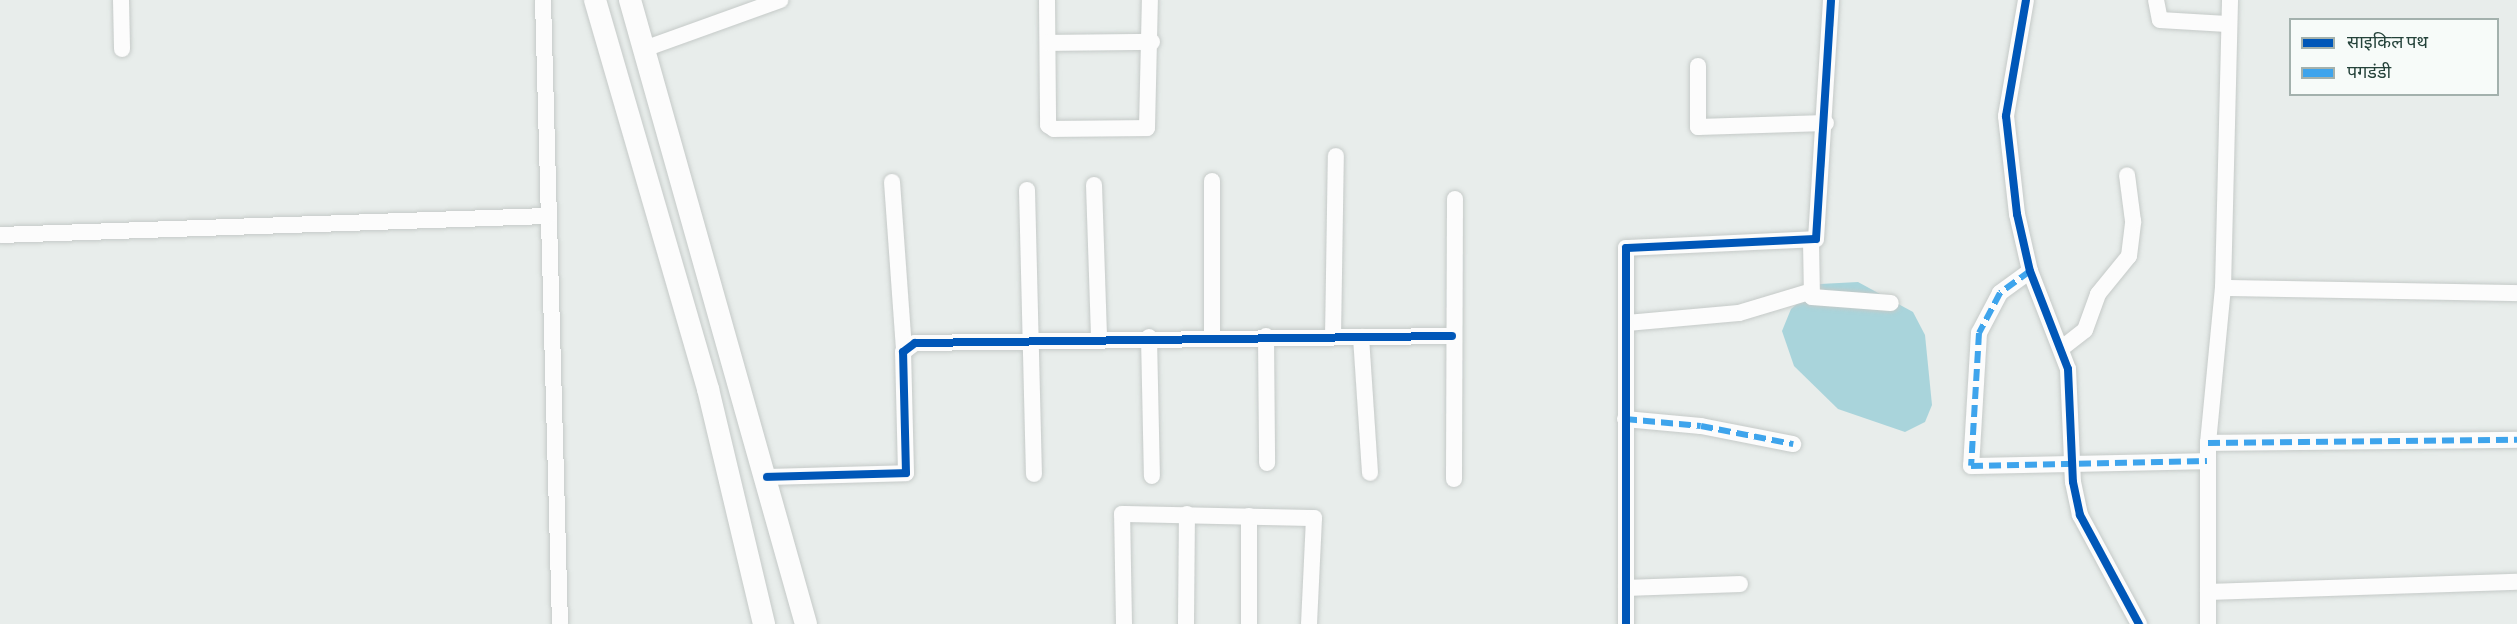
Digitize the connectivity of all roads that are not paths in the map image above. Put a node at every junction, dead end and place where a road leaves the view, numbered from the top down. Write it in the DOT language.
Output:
graph roads {
  1 [pos="121,0"];
  2 [pos="543,0"];
  3 [pos="596,0"];
  4 [pos="630,0"];
  5 [pos="780,0"];
  6 [pos="1047,0"];
  7 [pos="1150,0"];
  8 [pos="1831,0"];
  9 [pos="2026,0"];
  10 [pos="2156,0"];
  11 [pos="2230,0"];
  12 [pos="2227,24"];
  13 [pos="1152,42"];
  14 [pos="1049,43"];
  15 [pos="122,49"];
  16 [pos="644,49"];
  17 [pos="1698,66"];
  18 [pos="1826,123"];
  19 [pos="1336,156"];
  20 [pos="2127,175"];
  21 [pos="1212,181"];
  22 [pos="892,182"];
  23 [pos="1094,185"];
  24 [pos="1027,190"];
  25 [pos="1455,199"];
  26 [pos="549,216"];
  27 [pos="0,235"];
  28 [pos="1811,241"];
  29 [pos="2030,272"];
  30 [pos="2223,288"];
  31 [pos="1809,292"];
  32 [pos="2517,293"];
  33 [pos="1891,303"];
  34 [pos="1627,323"];
  35 [pos="1212,336"];
  36 [pos="1266,336"];
  37 [pos="1452,336"];
  38 [pos="1149,337"];
  39 [pos="1333,337"];
  40 [pos="1361,337"];
  41 [pos="1099,338"];
  42 [pos="1029,339"];
  43 [pos="904,348"];
  44 [pos="2062,348"];
  45 [pos="1625,419"];
  46 [pos="2517,440"];
  47 [pos="2208,443"];
  48 [pos="1793,444"];
  49 [pos="2072,461"];
  50 [pos="2207,461"];
  51 [pos="1267,463"];
  52 [pos="1370,473"];
  53 [pos="1034,474"];
  54 [pos="1152,476"];
  55 [pos="766,477"];
  56 [pos="1454,479"];
  57 [pos="1187,514"];
  58 [pos="1249,516"];
  59 [pos="2517,582"];
  60 [pos="1740,584"];
  61 [pos="1626,588"];
  62 [pos="2208,592"];
  63 [pos="560,624"];
  64 [pos="764,624"];
  65 [pos="806,624"];
  66 [pos="1124,624"];
  67 [pos="1186,624"];
  68 [pos="1249,624"];
  69 [pos="1309,624"];
  70 [pos="1626,624"];
  71 [pos="2139,624"];
  72 [pos="2208,624"];
  1 -- 15 [label="street"];
  2 -- 26 [label="street"];
  3 -- 64 [label="main road"];
  4 -- 16 [label="main road"];
  5 -- 16 [label="street"];
  6 -- 14 [label="street"];
  7 -- 13 [label="street"];
  8 -- 18 [label="street"];
  9 -- 29 [label="street"];
  10 -- 12 [label="street"];
  11 -- 12 [label="street"];
  12 -- 30 [label="street"];
  13 -- 14 [label="street"];
  13 -- 14 [label="street"];
  16 -- 55 [label="main road"];
  17 -- 18 [label="street"];
  18 -- 28 [label="street"];
  19 -- 39 [label="street"];
  20 -- 44 [label="street"];
  21 -- 35 [label="street"];
  22 -- 43 [label="street"];
  23 -- 41 [label="street"];
  24 -- 42 [label="street"];
  25 -- 37 [label="street"];
  26 -- 27 [label="street"];
  26 -- 63 [label="street"];
  28 -- 31 [label="street"];
  28 -- 34 [label="street"];
  29 -- 44 [label="street"];
  29 -- 49 [label="street"];
  30 -- 32 [label="street"];
  30 -- 47 [label="street"];
  31 -- 33 [label="street"];
  31 -- 34 [label="street"];
  34 -- 45 [label="street"];
  35 -- 36 [label="street"];
  35 -- 38 [label="street"];
  36 -- 39 [label="street"];
  36 -- 51 [label="street"];
  37 -- 40 [label="street"];
  37 -- 56 [label="street"];
  38 -- 41 [label="street"];
  38 -- 54 [label="street"];
  39 -- 40 [label="street"];
  40 -- 52 [label="street"];
  41 -- 42 [label="street"];
  42 -- 43 [label="street"];
  42 -- 53 [label="street"];
  43 -- 55 [label="street"];
  44 -- 49 [label="street"];
  45 -- 48 [label="street"];
  45 -- 61 [label="street"];
  46 -- 47 [label="street"];
  47 -- 50 [label="street"];
  49 -- 50 [label="street"];
  49 -- 71 [label="street"];
  50 -- 62 [label="street"];
  55 -- 65 [label="main road"];
  57 -- 58 [label="street"];
  57 -- 66 [label="street"];
  57 -- 67 [label="street"];
  58 -- 68 [label="street"];
  58 -- 69 [label="street"];
  59 -- 62 [label="street"];
  60 -- 61 [label="street"];
  61 -- 70 [label="street"];
  62 -- 72 [label="street"];
}
